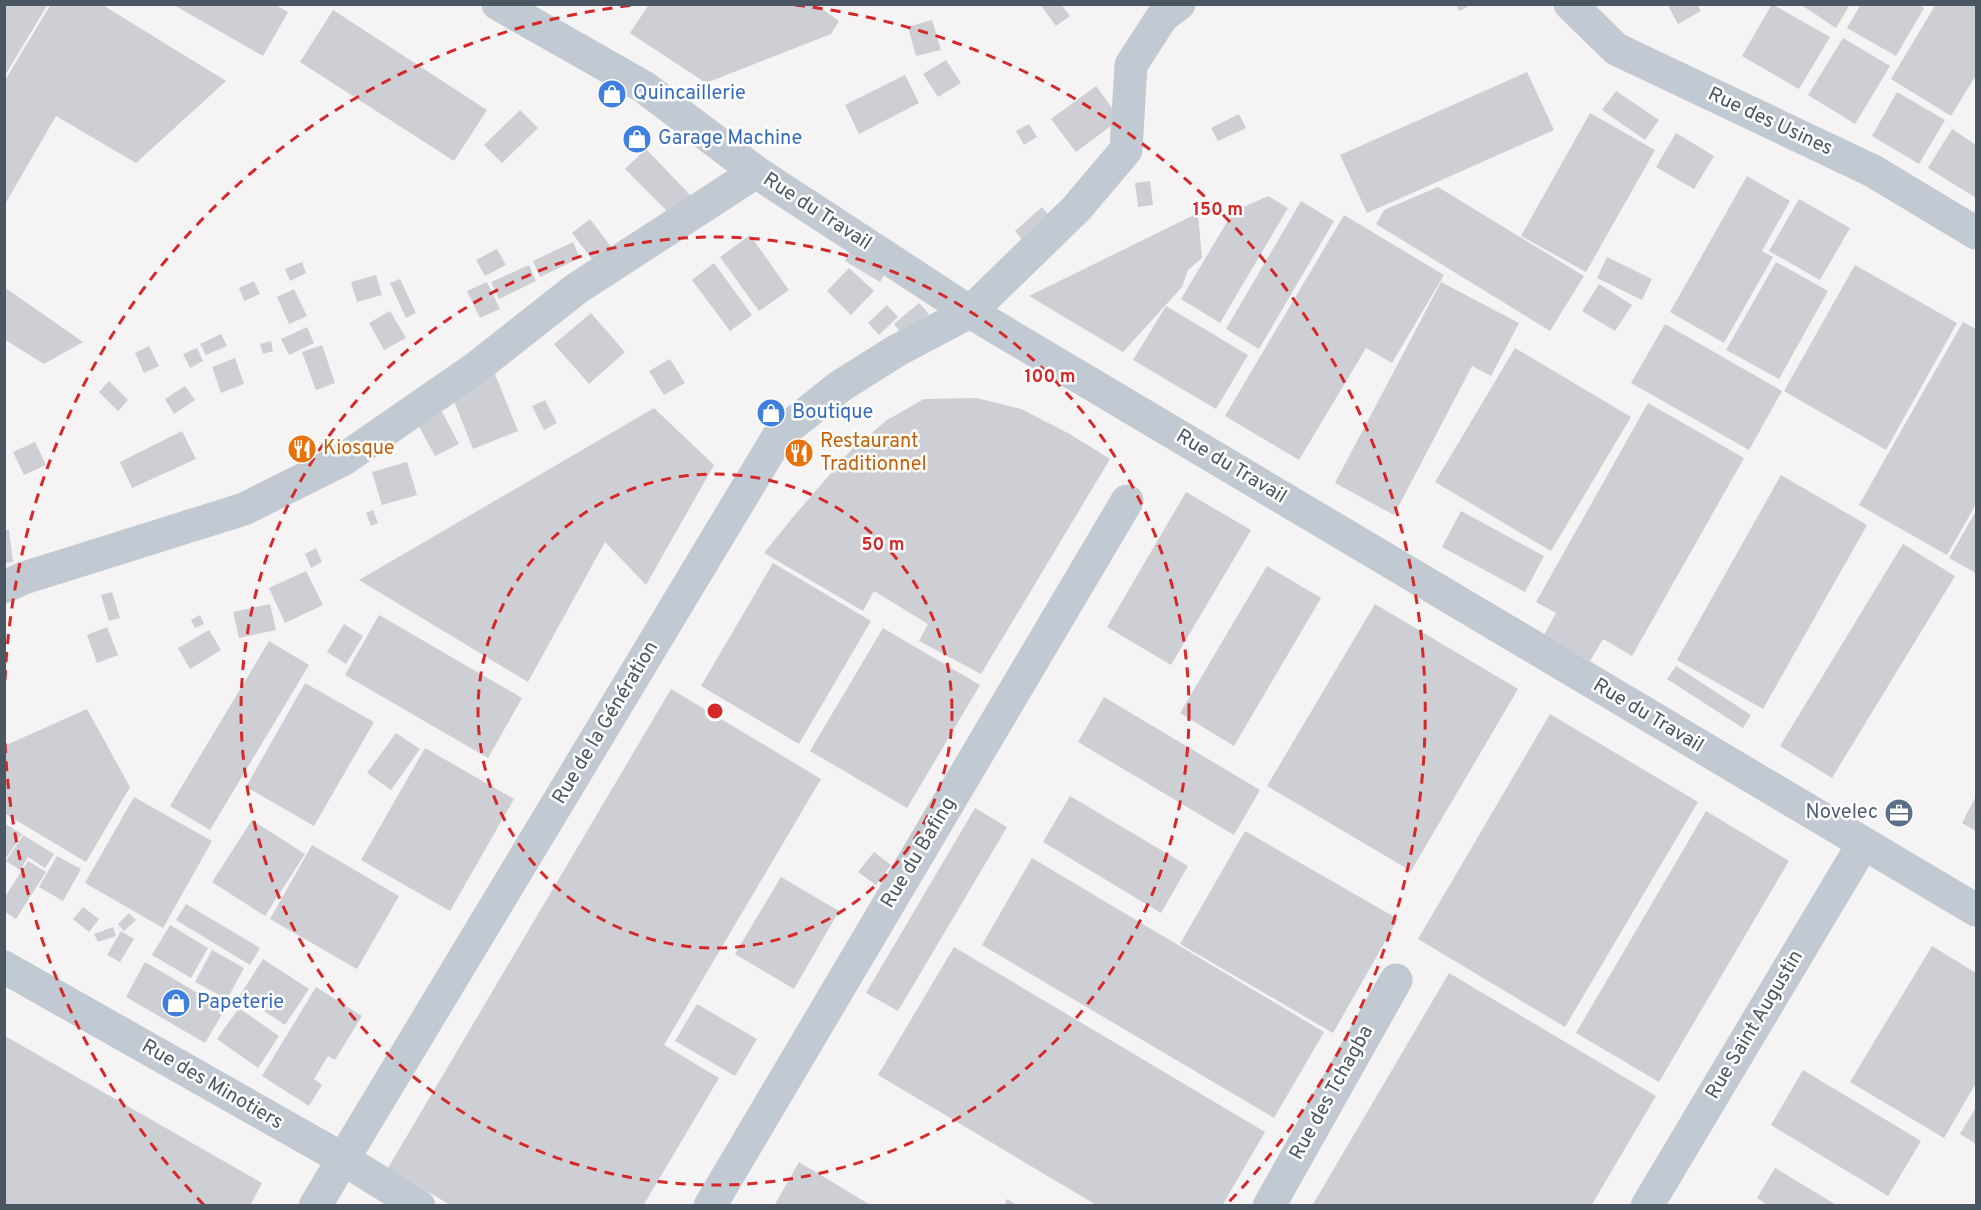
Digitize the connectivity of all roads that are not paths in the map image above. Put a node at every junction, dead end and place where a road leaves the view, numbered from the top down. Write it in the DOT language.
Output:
graph roads {
  1 [pos="498,4"];
  2 [pos="1179,4"];
  3 [pos="1570,4"];
  4 [pos="756,172"];
  5 [pos="1977,233"];
  6 [pos="970,312"];
  7 [pos="1127,501"];
  8 [pos="4,587"];
  9 [pos="1863,844"];
  10 [pos="1977,910"];
  11 [pos="4,967"];
  12 [pos="1396,980"];
  13 [pos="343,1160"];
  14 [pos="315,1206"];
  15 [pos="418,1206"];
  16 [pos="710,1206"];
  17 [pos="1269,1206"];
  18 [pos="1647,1206"];
  1 -- 4 [label="street, Rue du Travail"];
  2 -- 6 [label="street, Rue de la Génération"];
  3 -- 5 [label="street, Rue des Usines"];
  4 -- 6 [label="street, Rue du Travail"];
  4 -- 8 [label="street"];
  6 -- 9 [label="street, Rue du Travail"];
  6 -- 13 [label="street, Rue de la Génération"];
  7 -- 16 [label="street, Rue du Bafing"];
  9 -- 10 [label="street, Rue du Travail"];
  9 -- 18 [label="street, Rue Saint Augustin"];
  11 -- 13 [label="street, Rue des Minotiers"];
  12 -- 17 [label="street, Rue des Tchagba"];
  13 -- 14 [label="street, Rue de la Génération"];
  13 -- 15 [label="street, Rue des Minotiers"];
}
